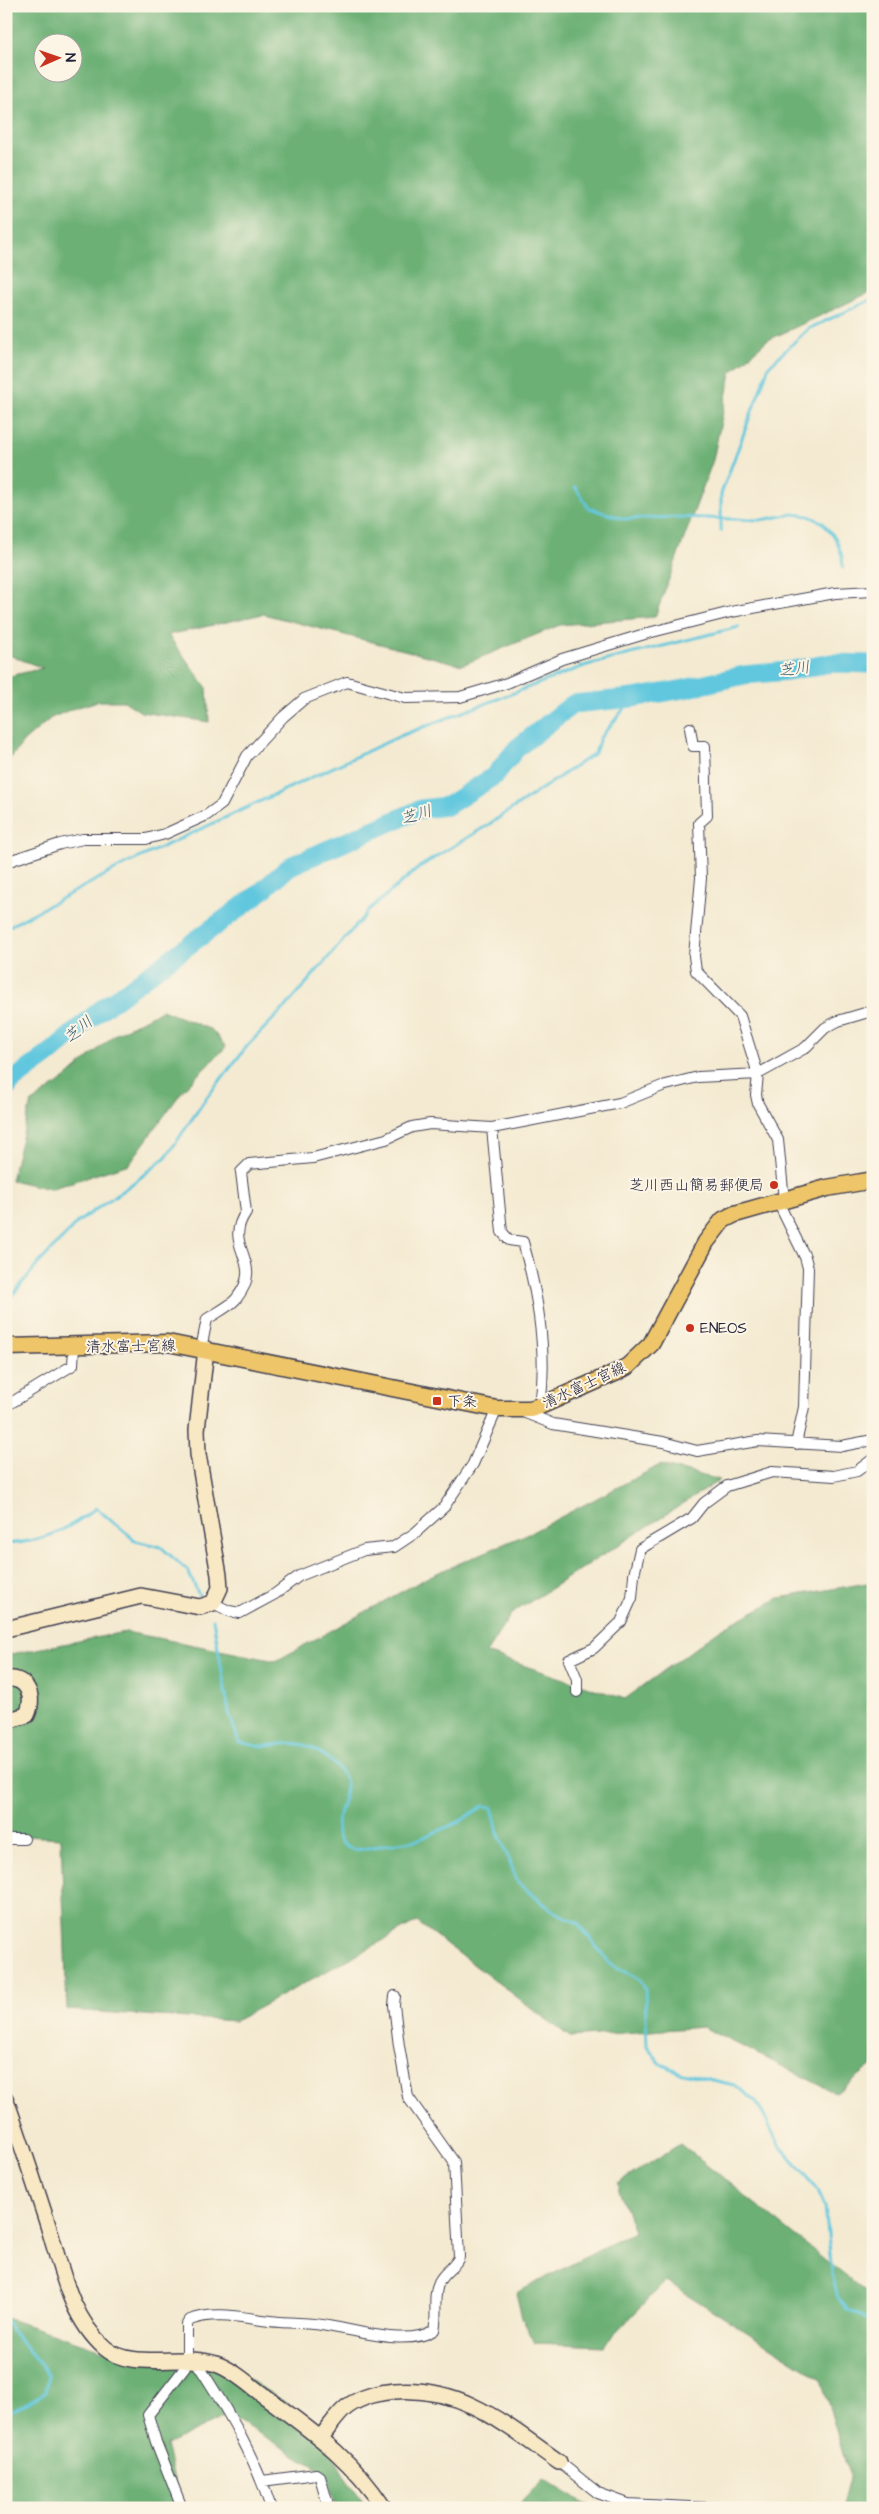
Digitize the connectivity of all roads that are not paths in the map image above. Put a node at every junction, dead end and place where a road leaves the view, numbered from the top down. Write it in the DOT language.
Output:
graph roads {
  1 [pos="873,591"];
  2 [pos="690,728"];
  3 [pos="6,862"];
  4 [pos="873,1008"];
  5 [pos="758,1074"];
  6 [pos="492,1128"];
  7 [pos="873,1180"];
  8 [pos="781,1201"];
  9 [pos="6,1347"];
  10 [pos="74,1347"];
  11 [pos="204,1349"];
  12 [pos="6,1406"];
  13 [pos="540,1406"];
  14 [pos="497,1409"];
  15 [pos="515,1409"];
  16 [pos="873,1440"];
  17 [pos="796,1444"];
  18 [pos="873,1459"];
  19 [pos="213,1603"];
  20 [pos="6,1629"];
  21 [pos="6,1679"];
  22 [pos="577,1692"];
  23 [pos="6,1721"];
  24 [pos="6,1839"];
  25 [pos="24,1839"];
  26 [pos="395,1996"];
  27 [pos="6,2100"];
  28 [pos="191,2360"];
  29 [pos="321,2438"];
  30 [pos="559,2462"];
  31 [pos="262,2481"];
  32 [pos="182,2508"];
  33 [pos="271,2508"];
  34 [pos="329,2508"];
  35 [pos="384,2508"];
  36 [pos="712,2508"];
  1 -- 3 [label="street"];
  2 -- 5 [label="street"];
  4 -- 5 [label="street"];
  5 -- 6 [label="street"];
  5 -- 8 [label="street"];
  6 -- 11 [label="street"];
  6 -- 13 [label="street"];
  7 -- 8 [label="main road, 清水富士宮線"];
  8 -- 13 [label="main road, 清水富士宮線"];
  8 -- 17 [label="street"];
  9 -- 10 [label="main road, 清水富士宮線"];
  10 -- 11 [label="main road, 清水富士宮線"];
  10 -- 12 [label="street"];
  11 -- 14 [label="main road, 清水富士宮線"];
  11 -- 19 [label="street"];
  13 -- 15 [label="main road, 清水富士宮線"];
  14 -- 15 [label="main road, 清水富士宮線"];
  14 -- 19 [label="street"];
  15 -- 17 [label="street"];
  16 -- 17 [label="street"];
  18 -- 22 [label="street"];
  19 -- 20 [label="street"];
  21 -- 23 [label="street"];
  24 -- 25 [label="street"];
  26 -- 28 [label="street"];
  27 -- 28 [label="street"];
  28 -- 29 [label="street"];
  28 -- 31 [label="street"];
  28 -- 32 [label="street"];
  29 -- 30 [label="street"];
  29 -- 35 [label="street"];
  30 -- 36 [label="street"];
  31 -- 33 [label="street"];
  31 -- 34 [label="street"];
}
